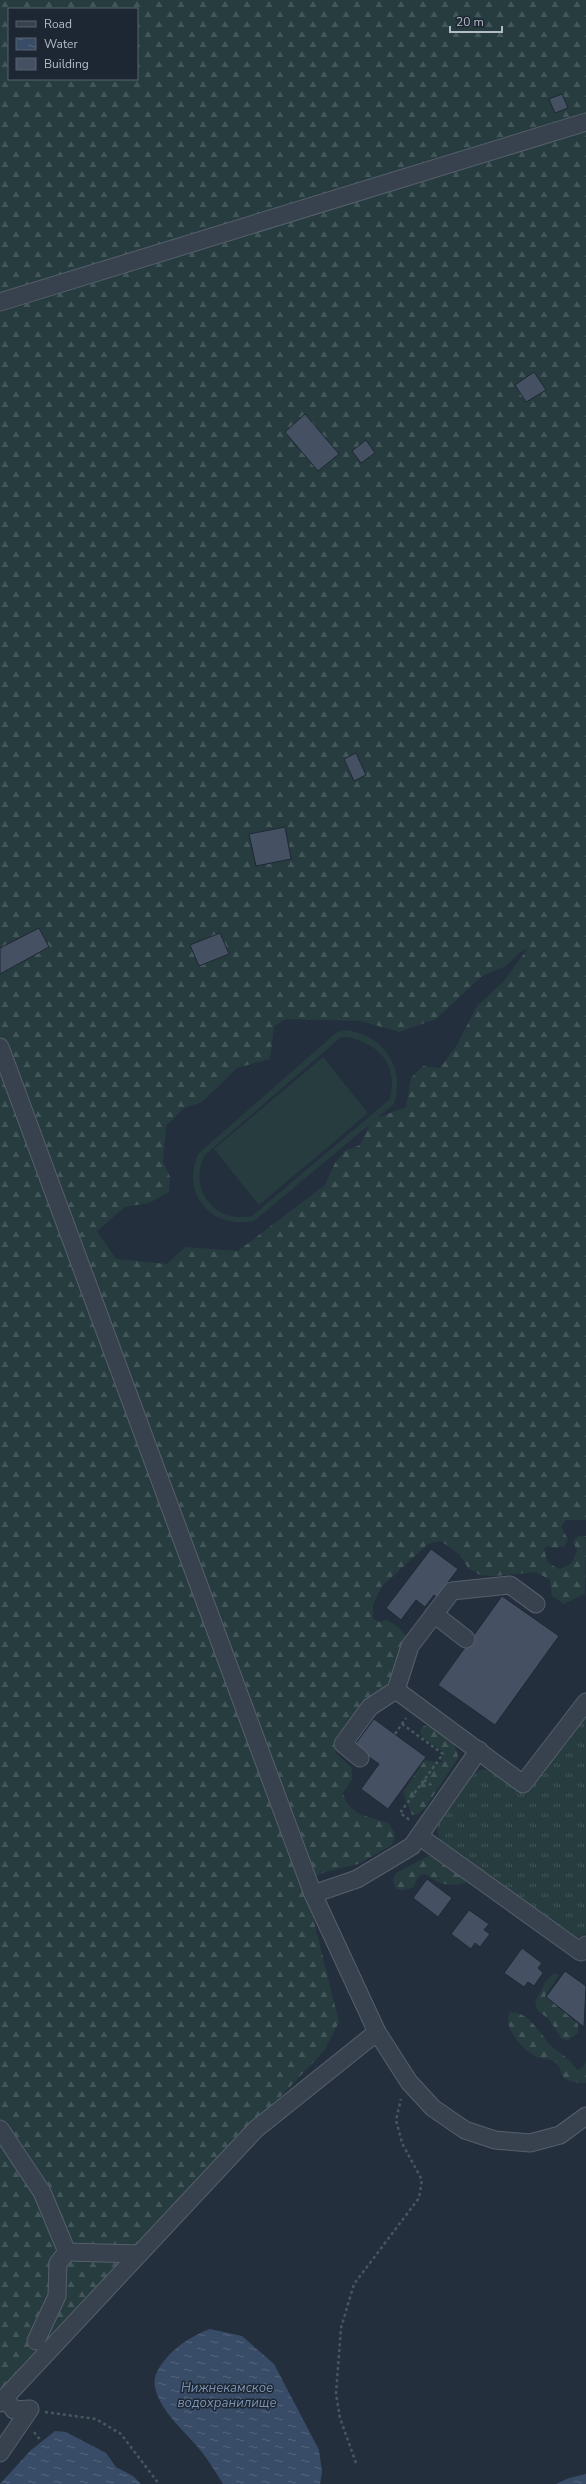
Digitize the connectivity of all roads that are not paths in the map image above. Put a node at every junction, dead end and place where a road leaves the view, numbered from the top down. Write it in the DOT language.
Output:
graph roads {
  1 [pos="586,122"];
  2 [pos="0,302"];
  3 [pos="0,1047"];
  4 [pos="536,1604"];
  5 [pos="434,1614"];
  6 [pos="466,1639"];
  7 [pos="396,1690"];
  8 [pos="586,1702"];
  9 [pos="479,1750"];
  10 [pos="360,1758"];
  11 [pos="421,1833"];
  12 [pos="313,1894"];
  13 [pos="586,1945"];
  14 [pos="377,2032"];
  15 [pos="586,2116"];
  16 [pos="0,2129"];
  17 [pos="67,2252"];
  18 [pos="139,2254"];
  19 [pos="36,2341"];
  20 [pos="2,2400"];
  21 [pos="0,2453"];
  1 -- 2 [label="street"];
  3 -- 12 [label="street"];
  4 -- 5 [label="street"];
  5 -- 6 [label="street"];
  5 -- 7 [label="street"];
  7 -- 9 [label="street"];
  7 -- 10 [label="street"];
  8 -- 9 [label="street"];
  9 -- 11 [label="street"];
  11 -- 12 [label="street"];
  11 -- 13 [label="street"];
  12 -- 14 [label="street"];
  14 -- 15 [label="street"];
  14 -- 18 [label="street"];
  16 -- 17 [label="street"];
  17 -- 18 [label="street"];
  17 -- 19 [label="street"];
  18 -- 20 [label="street"];
  20 -- 21 [label="street"];
}
